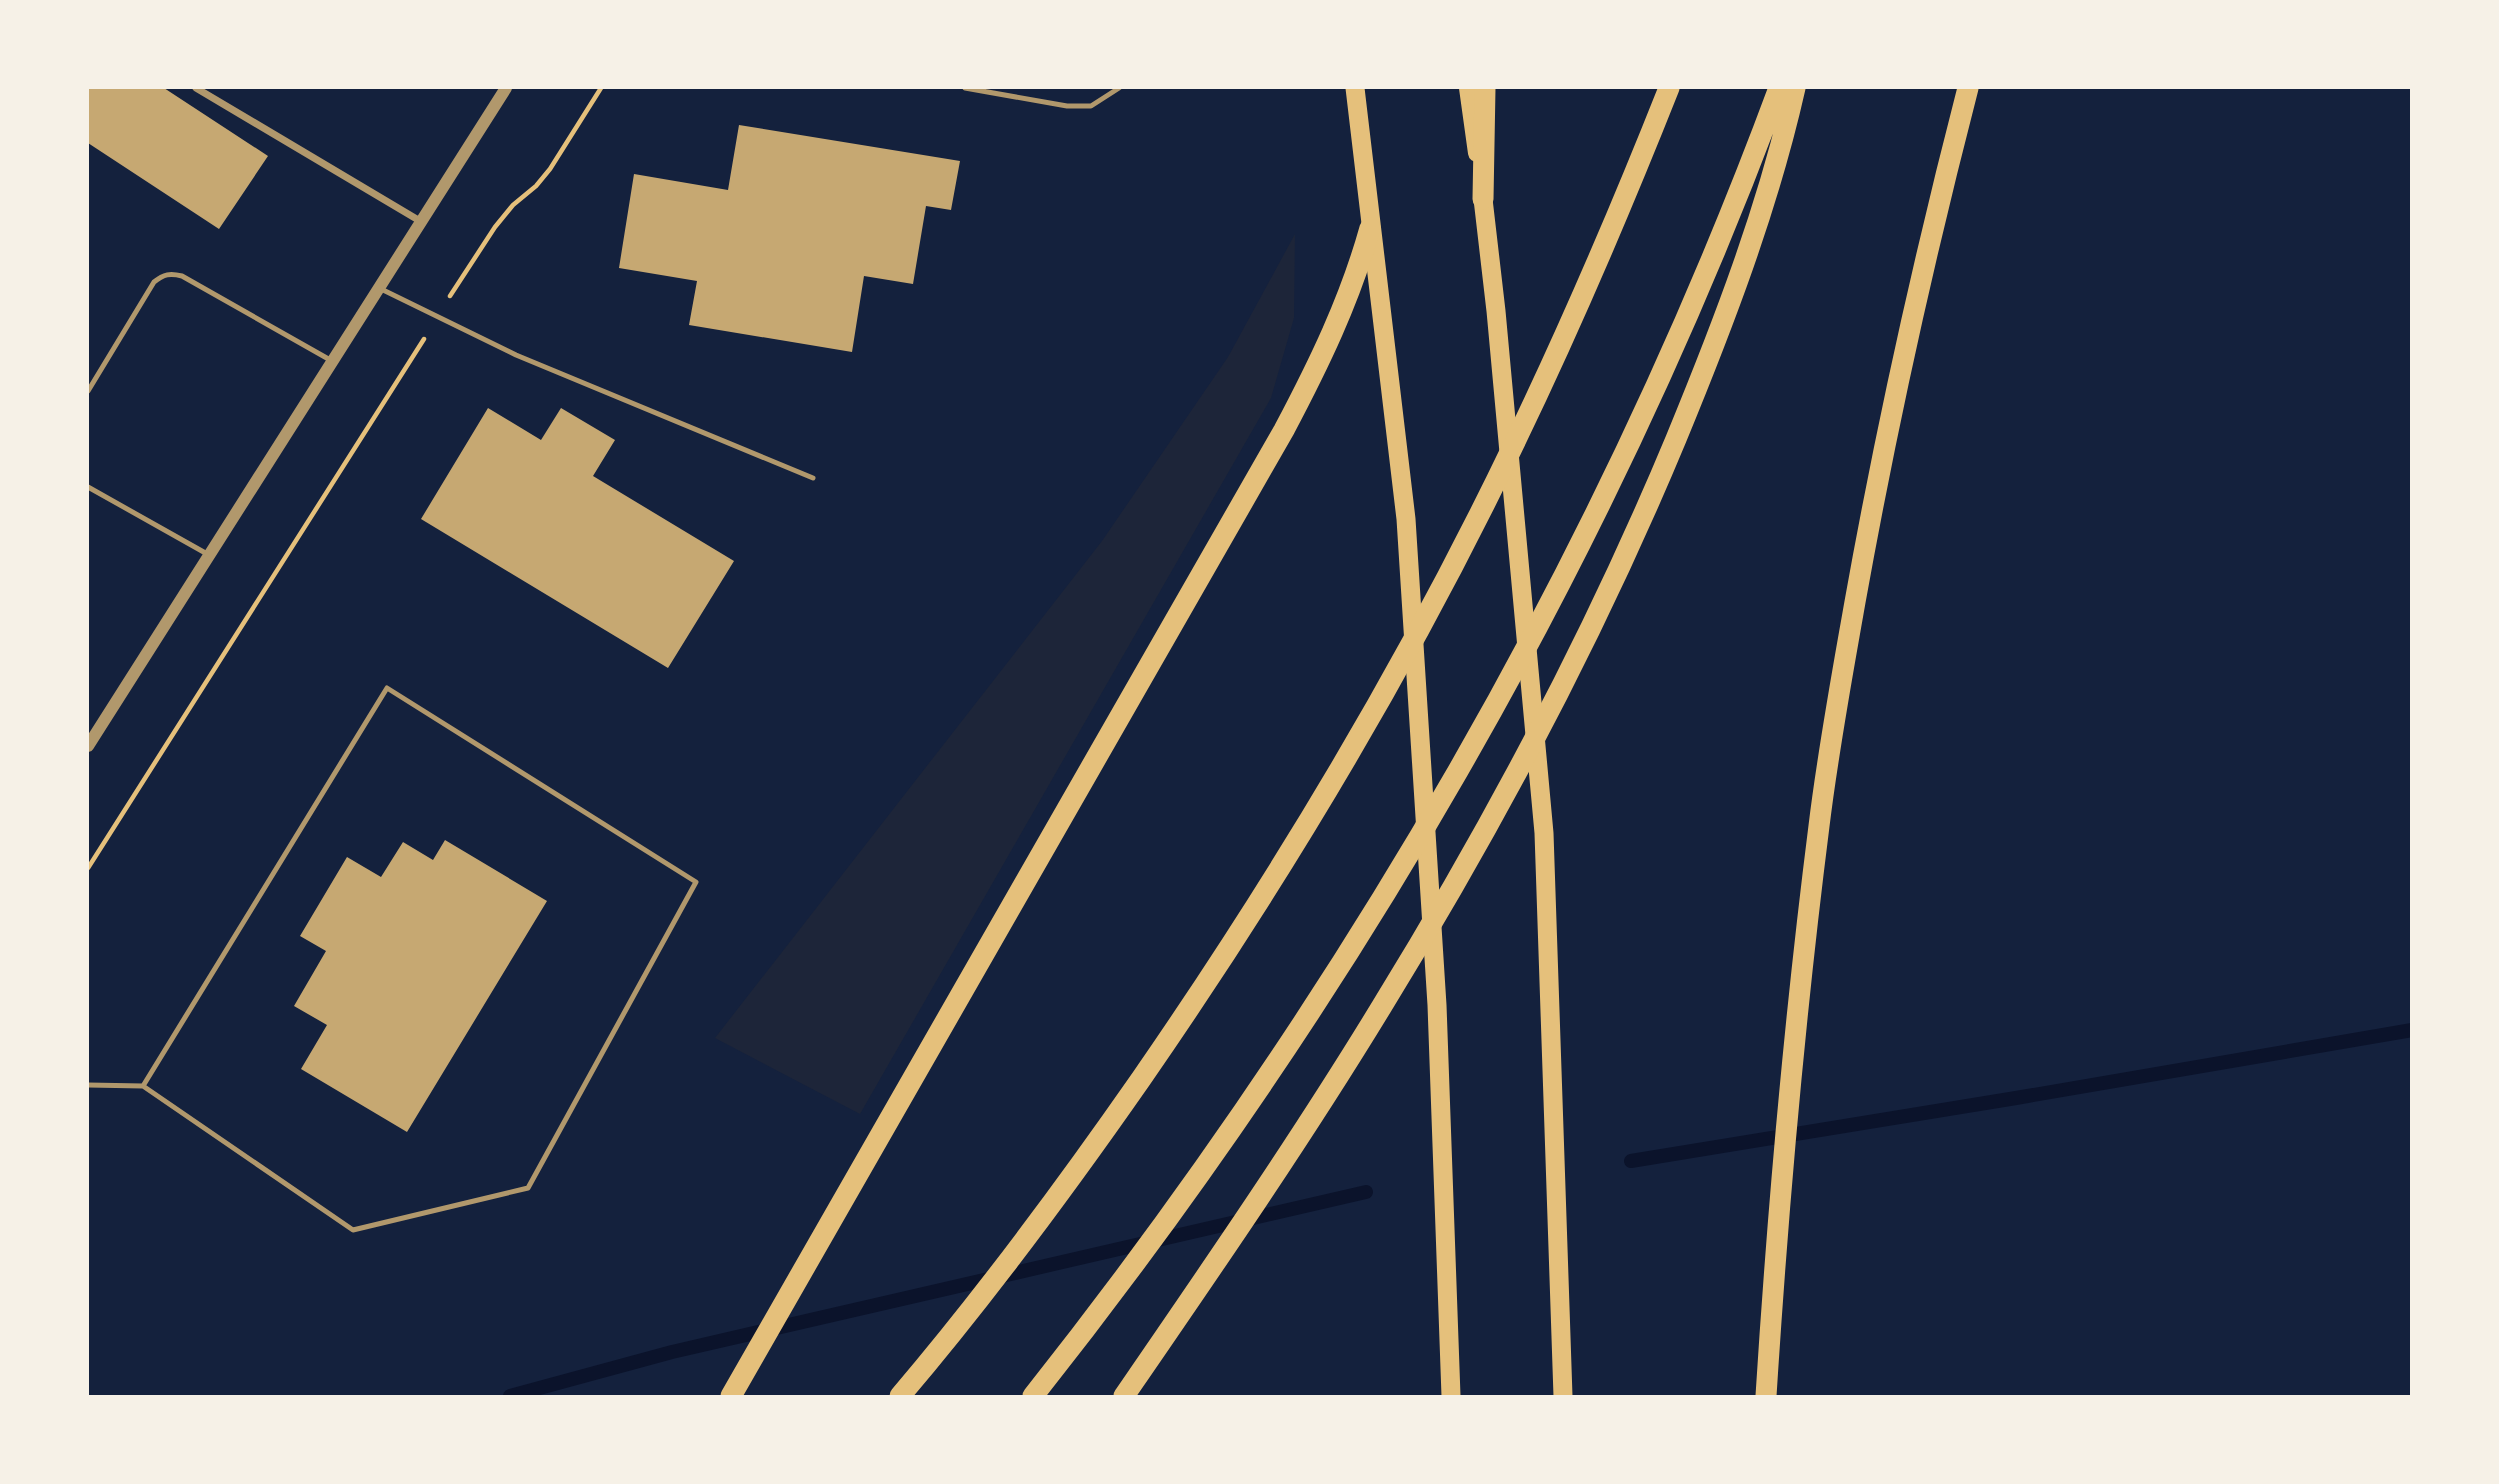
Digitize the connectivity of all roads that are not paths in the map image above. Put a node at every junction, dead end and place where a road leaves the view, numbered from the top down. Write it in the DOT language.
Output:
graph roads {
  1 [pos="197,88"];
  2 [pos="506,88"];
  3 [pos="965,88"];
  4 [pos="1119,88"];
  5 [pos="1355,88"];
  6 [pos="1468,88"];
  7 [pos="1485,88"];
  8 [pos="1669,88"];
  9 [pos="1779,88"];
  10 [pos="1795,88"];
  11 [pos="1968,88"];
  12 [pos="1483,199"];
  13 [pos="420,221"];
  14 [pos="1370,228"];
  15 [pos="379,288"];
  16 [pos="332,362"];
  17 [pos="88,391"];
  18 [pos="813,478"];
  19 [pos="88,487"];
  20 [pos="209,555"];
  21 [pos="88,746"];
  22 [pos="88,1085"];
  23 [pos="143,1086"];
  24 [pos="731,1396"];
  25 [pos="900,1396"];
  26 [pos="1033,1396"];
  27 [pos="1124,1396"];
  28 [pos="1451,1396"];
  29 [pos="1563,1396"];
  30 [pos="1766,1396"];
  1 -- 13 [label="street"];
  2 -- 13 [label="street"];
  3 -- 4 [label="lane"];
  5 -- 14 [label="highway"];
  6 -- 12 [label="main road"];
  7 -- 12 [label="highway"];
  8 -- 25 [label="highway"];
  9 -- 26 [label="highway"];
  10 -- 27 [label="highway"];
  11 -- 30 [label="highway"];
  12 -- 29 [label="highway"];
  13 -- 15 [label="street"];
  14 -- 24 [label="highway"];
  14 -- 28 [label="highway"];
  15 -- 16 [label="street"];
  15 -- 18 [label="lane"];
  16 -- 17 [label="lane"];
  16 -- 20 [label="street"];
  19 -- 20 [label="lane"];
  20 -- 21 [label="street"];
  22 -- 23 [label="lane"];
  23 -- 23 [label="lane"];
}
